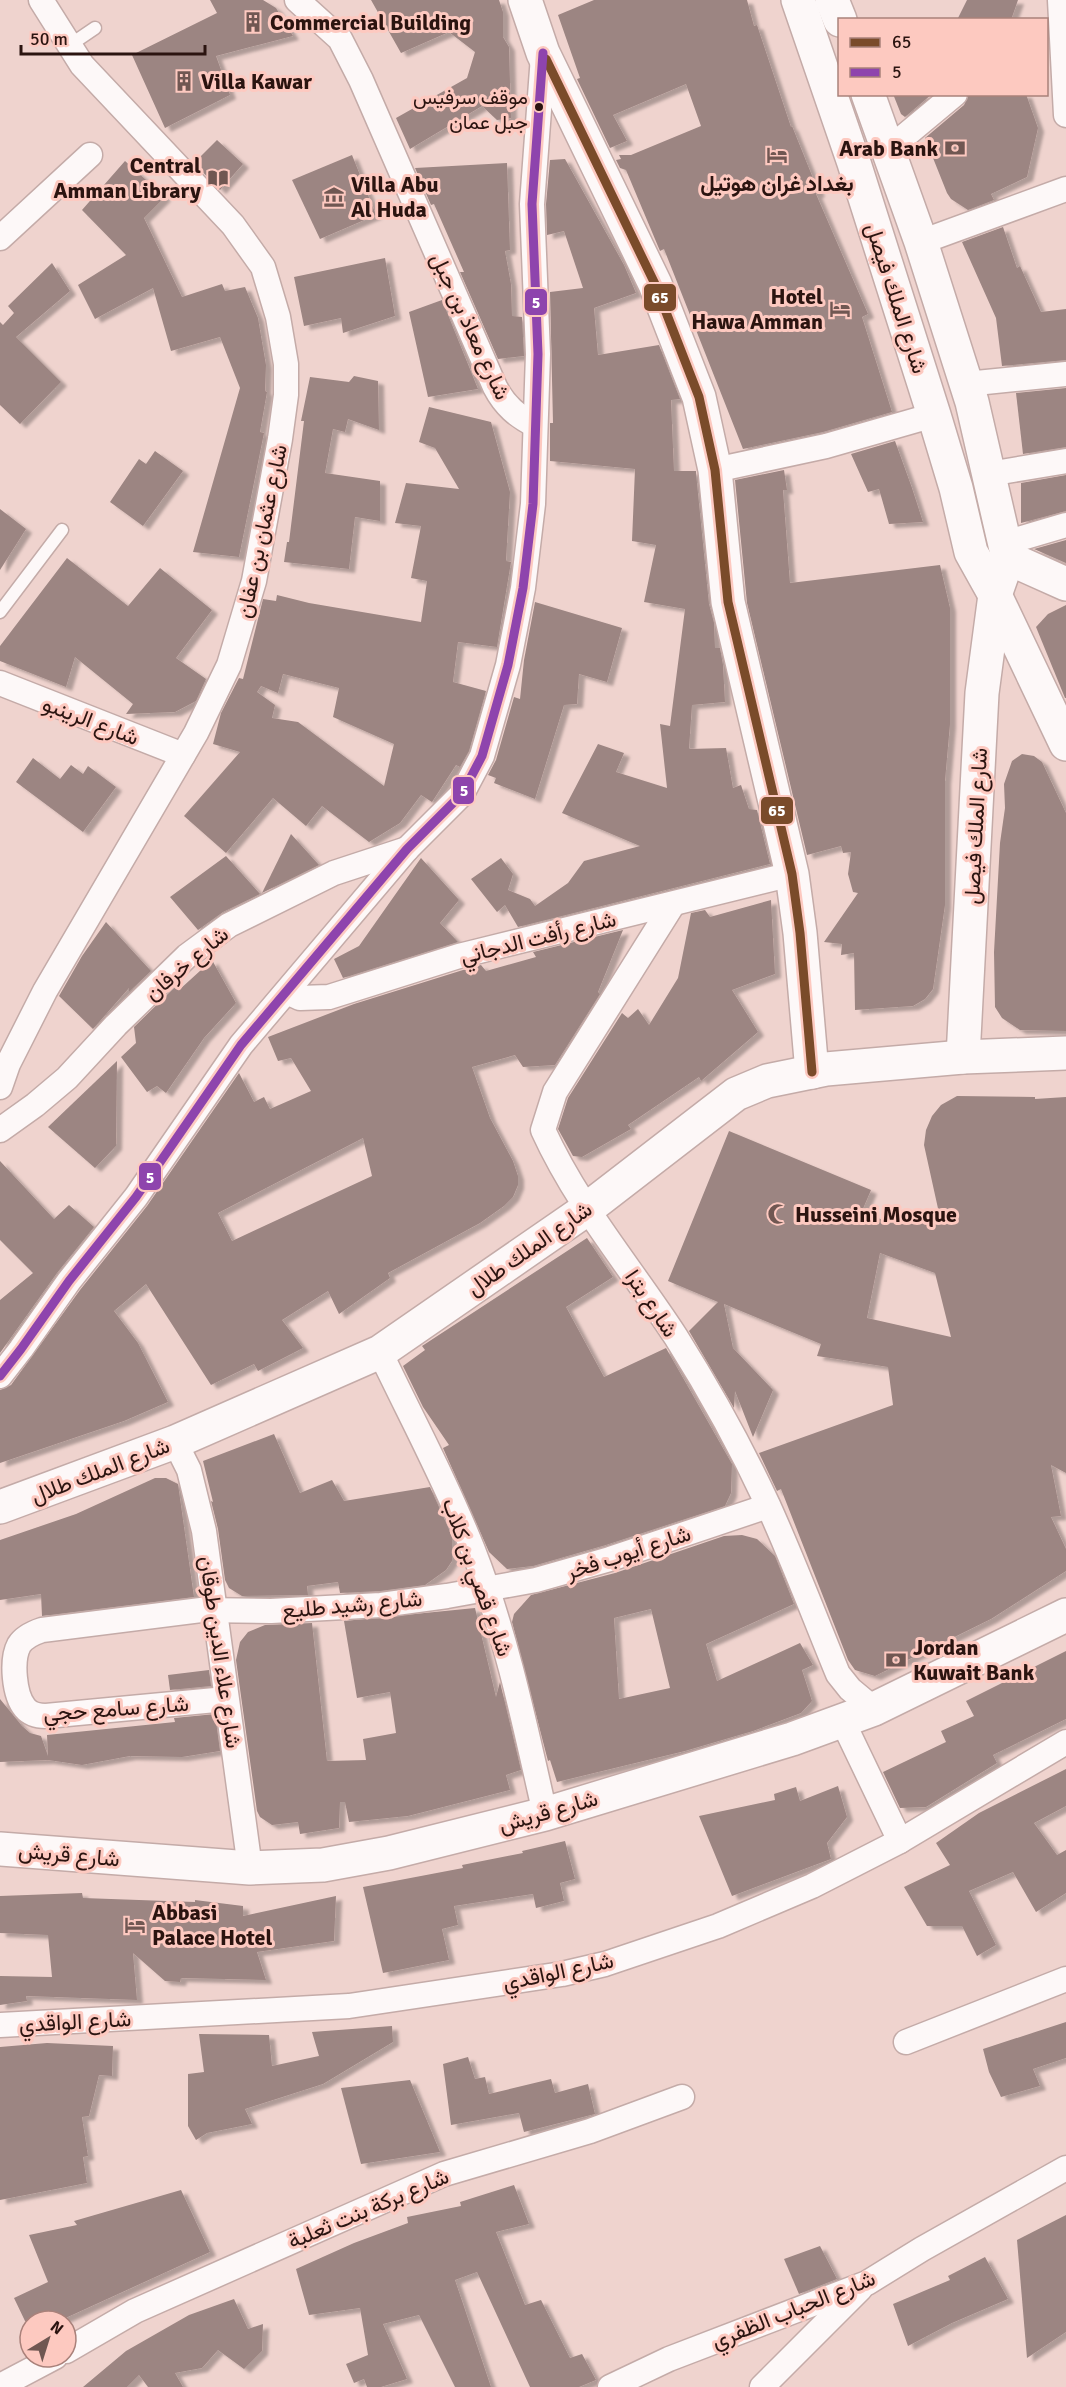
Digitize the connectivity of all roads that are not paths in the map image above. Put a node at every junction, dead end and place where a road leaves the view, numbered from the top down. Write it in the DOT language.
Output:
graph roads {
  1 [pos="41,0"];
  2 [pos="297,0"];
  3 [pos="324,0"];
  4 [pos="525,0"];
  5 [pos="798,0"];
  6 [pos="832,0"];
  7 [pos="1054,9"];
  8 [pos="839,18"];
  9 [pos="95,28"];
  10 [pos="340,39"];
  11 [pos="69,45"];
  12 [pos="543,53"];
  13 [pos="869,96"];
  14 [pos="953,96"];
  15 [pos="1066,115"];
  16 [pos="889,149"];
  17 [pos="90,155"];
  18 [pos="1066,189"];
  19 [pos="0,238"];
  20 [pos="921,242"];
  21 [pos="1066,374"];
  22 [pos="966,384"];
  23 [pos="934,415"];
  24 [pos="535,425"];
  25 [pos="1066,460"];
  26 [pos="715,470"];
  27 [pos="989,474"];
  28 [pos="1066,525"];
  29 [pos="62,530"];
  30 [pos="1006,550"];
  31 [pos="1066,585"];
  32 [pos="995,595"];
  33 [pos="0,612"];
  34 [pos="0,683"];
  35 [pos="1066,744"];
  36 [pos="183,755"];
  37 [pos="406,849"];
  38 [pos="792,874"];
  39 [pos="673,904"];
  40 [pos="287,992"];
  41 [pos="1066,1053"];
  42 [pos="963,1057"];
  43 [pos="812,1072"];
  44 [pos="0,1087"];
  45 [pos="0,1130"];
  46 [pos="587,1209"];
  47 [pos="11,1352"];
  48 [pos="380,1352"];
  49 [pos="0,1376"];
  50 [pos="175,1442"];
  51 [pos="768,1506"];
  52 [pos="0,1507"];
  53 [pos="486,1589"];
  54 [pos="216,1610"];
  55 [pos="1066,1615"];
  56 [pos="226,1699"];
  57 [pos="874,1709"];
  58 [pos="842,1720"];
  59 [pos="1066,1742"];
  60 [pos="545,1814"];
  61 [pos="900,1841"];
  62 [pos="0,1849"];
  63 [pos="250,1868"];
  64 [pos="1066,1979"];
  65 [pos="0,2025"];
  66 [pos="906,2042"];
  67 [pos="682,2097"];
  68 [pos="1066,2168"];
  69 [pos="867,2283"];
  70 [pos="78,2344"];
  71 [pos="32,2369"];
  72 [pos="0,2386"];
  73 [pos="610,2387"];
  74 [pos="762,2387"];
  1 -- 11 [label="street, شارع عثمان بن عفان"];
  2 -- 10 [label="street, شارع معاذ بن جبل"];
  3 -- 10 [label="street"];
  4 -- 12 [label="main road"];
  5 -- 23 [label="main road, شارع الملك فيصل"];
  6 -- 8 [label="main road"];
  7 -- 15 [label="street"];
  9 -- 11 [label="lane"];
  10 -- 24 [label="street, شارع معاذ بن جبل"];
  11 -- 36 [label="street, شارع عثمان بن عفان"];
  12 -- 24 [label="street"];
  12 -- 26 [label="main road"];
  13 -- 16 [label="main road, شارع الملك فيصل"];
  14 -- 16 [label="street"];
  16 -- 20 [label="main road, شارع الملك فيصل"];
  17 -- 19 [label="street"];
  18 -- 20 [label="street"];
  20 -- 22 [label="main road, شارع الملك فيصل"];
  21 -- 22 [label="street"];
  22 -- 27 [label="main road, شارع الملك فيصل"];
  23 -- 26 [label="street"];
  23 -- 32 [label="main road, شارع الملك فيصل"];
  24 -- 37 [label="street"];
  25 -- 27 [label="street"];
  26 -- 38 [label="main road"];
  27 -- 30 [label="main road, شارع الملك فيصل"];
  28 -- 30 [label="street"];
  29 -- 33 [label="lane"];
  30 -- 31 [label="main road"];
  30 -- 32 [label="main road, شارع الملك فيصل"];
  32 -- 35 [label="main road, شارع الملك فيصل"];
  32 -- 42 [label="main road, شارع الملك فيصل"];
  34 -- 36 [label="street, شارع الرينبو"];
  36 -- 44 [label="street, شارع عثمان بن عفان"];
  37 -- 40 [label="street"];
  37 -- 45 [label="street, شارع خرفان"];
  38 -- 39 [label="street, شارع رأفت الدجاني"];
  38 -- 43 [label="main road"];
  39 -- 40 [label="street, شارع رأفت الدجاني"];
  39 -- 46 [label="street, شارع بترا"];
  40 -- 47 [label="street"];
  41 -- 42 [label="main road, شارع الملك طلال"];
  42 -- 43 [label="main road, شارع الملك طلال"];
  43 -- 46 [label="main road, شارع الملك طلال"];
  46 -- 48 [label="main road, شارع الملك طلال"];
  46 -- 51 [label="street, شارع بترا"];
  47 -- 49 [label="street"];
  48 -- 50 [label="main road, شارع الملك طلال"];
  48 -- 53 [label="street, شارع قصي بن كلاب"];
  50 -- 52 [label="main road, شارع الملك طلال"];
  50 -- 54 [label="street, شارع علاء الدين طوقان"];
  51 -- 53 [label="street, شارع أيوب فخر"];
  51 -- 57 [label="street, شارع بترا"];
  53 -- 54 [label="street, شارع رشيد طليع"];
  53 -- 60 [label="street, شارع قصي بن كلاب"];
  54 -- 56 [label="street, شارع علاء الدين طوقان"];
  54 -- 56 [label="street, شارع سامع حجي"];
  55 -- 57 [label="main road, شارع قريش"];
  56 -- 63 [label="street, شارع علاء الدين طوقان"];
  57 -- 58 [label="main road, شارع قريش"];
  58 -- 60 [label="main road, شارع قريش"];
  58 -- 61 [label="street"];
  59 -- 61 [label="street, شارع الواقدي"];
  60 -- 63 [label="main road, شارع قريش"];
  61 -- 65 [label="street, شارع الواقدي"];
  62 -- 63 [label="main road, شارع قريش"];
  64 -- 66 [label="street"];
  67 -- 70 [label="street, شارع بركة بنت ثعلبة"];
  68 -- 69 [label="street, شارع الحباب الظفري"];
  69 -- 73 [label="street, شارع الحباب الظفري"];
  69 -- 74 [label="street"];
  71 -- 72 [label="street"];
}
